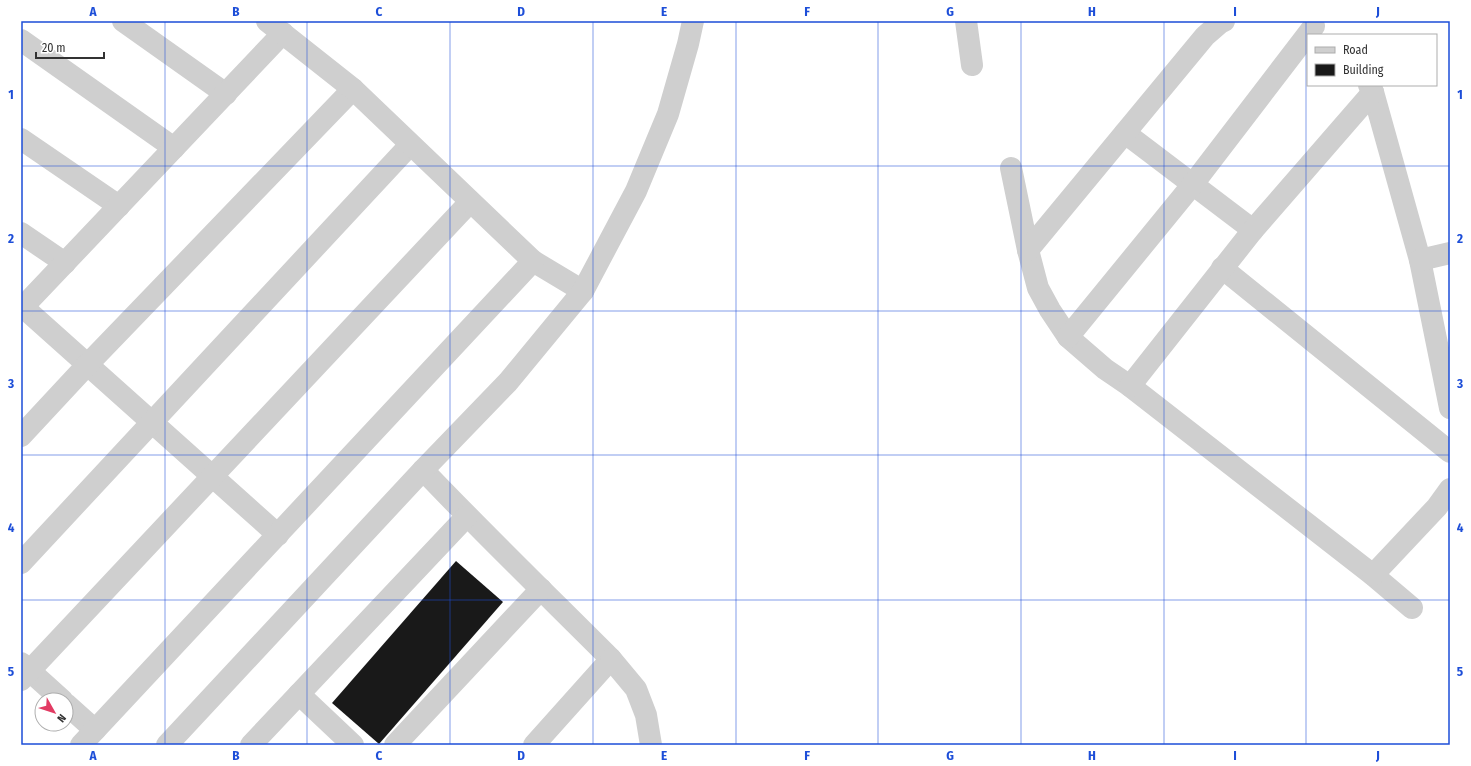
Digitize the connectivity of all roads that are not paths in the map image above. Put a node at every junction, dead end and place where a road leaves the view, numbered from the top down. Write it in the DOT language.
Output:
graph roads {
  1 [pos="123,21"];
  2 [pos="693,21"];
  3 [pos="966,21"];
  4 [pos="1224,21"];
  5 [pos="275,27"];
  6 [pos="1307,36"];
  7 [pos="21,40"];
  8 [pos="972,65"];
  9 [pos="1371,88"];
  10 [pos="352,89"];
  11 [pos="226,94"];
  12 [pos="1125,133"];
  13 [pos="21,139"];
  14 [pos="410,145"];
  15 [pos="174,148"];
  16 [pos="1011,168"];
  17 [pos="1193,184"];
  18 [pos="470,202"];
  19 [pos="119,206"];
  20 [pos="1252,230"];
  21 [pos="21,233"];
  22 [pos="1028,250"];
  23 [pos="1450,253"];
  24 [pos="1420,260"];
  25 [pos="533,261"];
  26 [pos="65,263"];
  27 [pos="1222,268"];
  28 [pos="583,291"];
  29 [pos="22,308"];
  30 [pos="1068,337"];
  31 [pos="88,364"];
  32 [pos="1130,386"];
  33 [pos="1450,408"];
  34 [pos="152,422"];
  35 [pos="21,436"];
  36 [pos="1450,452"];
  37 [pos="423,470"];
  38 [pos="212,476"];
  39 [pos="1450,489"];
  40 [pos="466,516"];
  41 [pos="278,535"];
  42 [pos="21,563"];
  43 [pos="1373,575"];
  44 [pos="542,589"];
  45 [pos="1412,608"];
  46 [pos="611,659"];
  47 [pos="24,671"];
  48 [pos="52,692"];
  49 [pos="299,694"];
  50 [pos="74,716"];
  51 [pos="88,738"];
  52 [pos="167,745"];
  53 [pos="251,745"];
  54 [pos="353,745"];
  55 [pos="395,745"];
  56 [pos="534,745"];
  57 [pos="652,745"];
  1 -- 11 [label="street"];
  2 -- 28 [label="street"];
  3 -- 8 [label="street"];
  4 -- 12 [label="street"];
  5 -- 10 [label="street"];
  5 -- 11 [label="street"];
  6 -- 17 [label="street"];
  7 -- 15 [label="street"];
  9 -- 20 [label="street"];
  9 -- 24 [label="street"];
  10 -- 14 [label="street"];
  10 -- 31 [label="street"];
  11 -- 15 [label="street"];
  12 -- 17 [label="street"];
  12 -- 22 [label="street"];
  13 -- 19 [label="street"];
  14 -- 18 [label="street"];
  14 -- 34 [label="street"];
  15 -- 19 [label="street"];
  16 -- 22 [label="street"];
  17 -- 20 [label="street"];
  17 -- 30 [label="street"];
  18 -- 25 [label="street"];
  18 -- 38 [label="street"];
  19 -- 26 [label="street"];
  20 -- 27 [label="street"];
  21 -- 26 [label="street"];
  22 -- 30 [label="street"];
  23 -- 24 [label="street"];
  24 -- 33 [label="street"];
  25 -- 28 [label="street"];
  25 -- 41 [label="street"];
  26 -- 29 [label="street"];
  27 -- 32 [label="street"];
  27 -- 36 [label="street"];
  28 -- 37 [label="street"];
  29 -- 31 [label="street"];
  30 -- 32 [label="street"];
  31 -- 34 [label="street"];
  31 -- 35 [label="street"];
  32 -- 43 [label="street"];
  34 -- 38 [label="street"];
  34 -- 42 [label="street"];
  37 -- 40 [label="street"];
  37 -- 52 [label="street"];
  38 -- 41 [label="street"];
  38 -- 47 [label="street"];
  39 -- 43 [label="street"];
  40 -- 44 [label="street"];
  40 -- 49 [label="street"];
  41 -- 51 [label="street"];
  43 -- 45 [label="street"];
  44 -- 46 [label="street"];
  44 -- 55 [label="street"];
  46 -- 56 [label="street"];
  46 -- 57 [label="street"];
  47 -- 48 [label="street"];
  49 -- 53 [label="street"];
  49 -- 54 [label="street"];
  50 -- 51 [label="street"];
}
